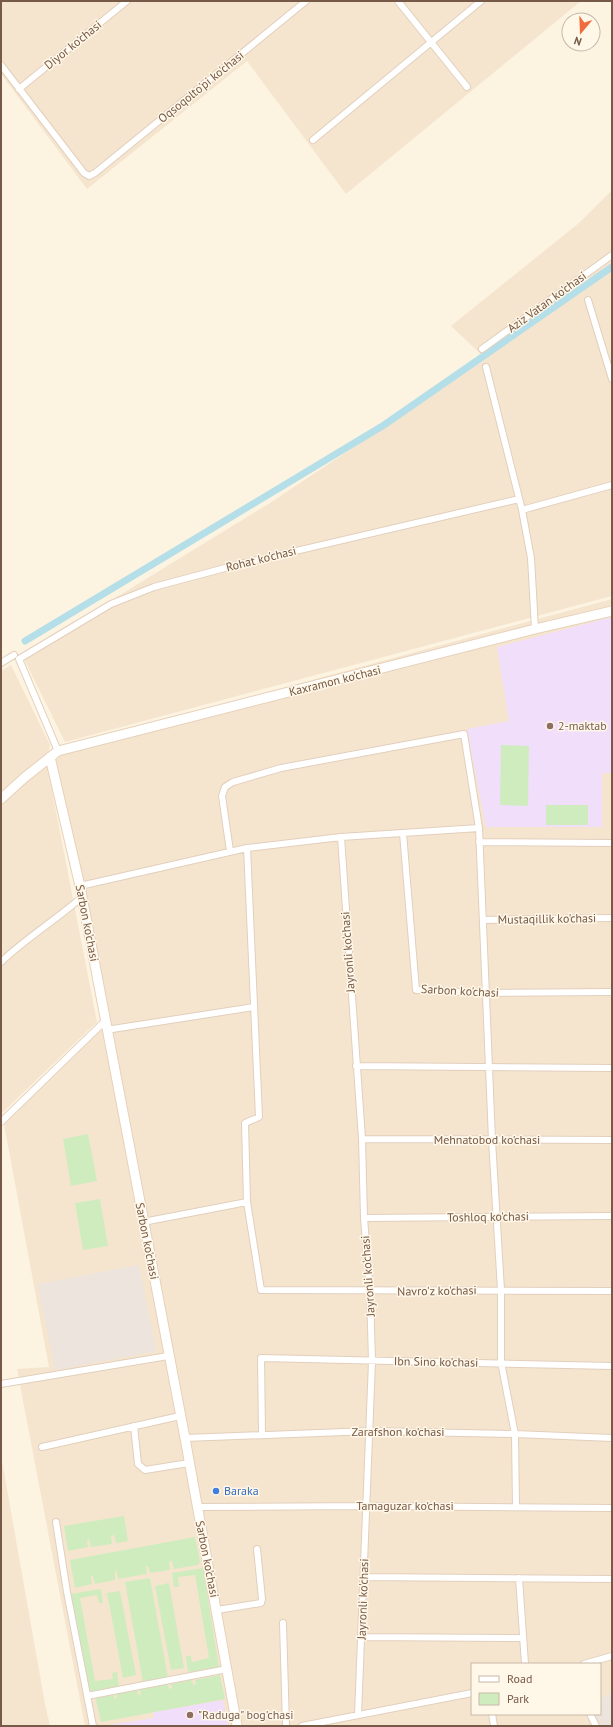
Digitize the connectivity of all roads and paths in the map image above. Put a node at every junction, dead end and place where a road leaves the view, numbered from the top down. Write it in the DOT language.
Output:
graph roads {
  1 [pos="127,1"];
  2 [pos="306,1"];
  3 [pos="398,1"];
  4 [pos="481,1"];
  5 [pos="430,42"];
  6 [pos="1,65"];
  7 [pos="467,87"];
  8 [pos="19,89"];
  9 [pos="313,140"];
  10 [pos="612,255"];
  11 [pos="588,300"];
  12 [pos="482,349"];
  13 [pos="486,367"];
  14 [pos="611,374"];
  15 [pos="612,485"];
  16 [pos="518,499"];
  17 [pos="522,510"];
  18 [pos="612,612"];
  19 [pos="535,629"];
  20 [pos="14,655"];
  21 [pos="1,663"];
  22 [pos="58,751"];
  23 [pos="50,757"];
  24 [pos="1,798"];
  25 [pos="479,828"];
  26 [pos="403,833"];
  27 [pos="341,837"];
  28 [pos="479,842"];
  29 [pos="612,843"];
  30 [pos="247,848"];
  31 [pos="230,851"];
  32 [pos="80,886"];
  33 [pos="82,897"];
  34 [pos="612,918"];
  35 [pos="483,920"];
  36 [pos="1,962"];
  37 [pos="612,992"];
  38 [pos="485,993"];
  39 [pos="254,1007"];
  40 [pos="106,1025"];
  41 [pos="356,1066"];
  42 [pos="489,1068"];
  43 [pos="612,1068"];
  44 [pos="1,1122"];
  45 [pos="362,1139"];
  46 [pos="492,1140"];
  47 [pos="612,1140"];
  48 [pos="247,1202"];
  49 [pos="498,1216"];
  50 [pos="612,1216"];
  51 [pos="364,1218"];
  52 [pos="143,1222"];
  53 [pos="501,1290"];
  54 [pos="612,1291"];
  55 [pos="370,1292"];
  56 [pos="168,1356"];
  57 [pos="372,1361"];
  58 [pos="501,1362"];
  59 [pos="612,1366"];
  60 [pos="1,1384"];
  61 [pos="180,1416"];
  62 [pos="134,1426"];
  63 [pos="370,1431"];
  64 [pos="515,1434"];
  65 [pos="262,1435"];
  66 [pos="185,1438"];
  67 [pos="612,1438"];
  68 [pos="42,1447"];
  69 [pos="189,1463"];
  70 [pos="367,1506"];
  71 [pos="197,1507"];
  72 [pos="516,1507"];
  73 [pos="612,1508"];
  74 [pos="56,1522"];
  75 [pos="257,1549"];
  76 [pos="364,1577"];
  77 [pos="519,1578"];
  78 [pos="612,1579"];
  79 [pos="216,1610"];
  80 [pos="283,1623"];
  81 [pos="361,1637"];
  82 [pos="523,1638"];
  83 [pos="612,1656"];
  84 [pos="525,1663"];
  85 [pos="588,1663"];
  86 [pos="227,1669"];
  87 [pos="471,1693"];
  88 [pos="87,1696"];
  89 [pos="358,1715"];
  90 [pos="492,1715"];
  91 [pos="590,1715"];
  92 [pos="93,1726"];
  93 [pos="238,1726"];
  94 [pos="286,1726"];
  95 [pos="302,1726"];
  96 [pos="494,1726"];
  97 [pos="596,1726"];
  1 -- 8 [label="street, Diyor ko'chasi"];
  2 -- 8 [label="street, Oqsoqolto'pi ko'chasi"];
  3 -- 5 [label="street"];
  4 -- 5 [label="street"];
  5 -- 7 [label="street"];
  5 -- 9 [label="street"];
  6 -- 8 [label="street"];
  10 -- 12 [label="street, Aziz Vatan ko'chasi"];
  11 -- 14 [label="street"];
  13 -- 16 [label="street"];
  15 -- 17 [label="street"];
  16 -- 17 [label="street"];
  16 -- 22 [label="street, Rohat ko'chasi"];
  17 -- 19 [label="street"];
  18 -- 19 [label="street, Kaxramon ko'chasi"];
  19 -- 22 [label="street, Kaxramon ko'chasi"];
  20 -- 21 [label="street"];
  22 -- 23 [label="street"];
  23 -- 24 [label="street"];
  23 -- 32 [label="street, Sarbon ko'chasi"];
  25 -- 26 [label="street"];
  25 -- 28 [label="street"];
  25 -- 31 [label="street"];
  26 -- 27 [label="street"];
  26 -- 38 [label="street, Sarbon ko'chasi"];
  27 -- 30 [label="street"];
  27 -- 41 [label="street, Jayronli ko'chasi"];
  28 -- 29 [label="street"];
  28 -- 35 [label="street"];
  30 -- 31 [label="street"];
  30 -- 39 [label="street"];
  31 -- 32 [label="street"];
  32 -- 33 [label="street, Sarbon ko'chasi"];
  33 -- 36 [label="street"];
  33 -- 40 [label="street, Sarbon ko'chasi"];
  34 -- 35 [label="street, Mustaqillik ko'chasi"];
  35 -- 38 [label="street"];
  37 -- 38 [label="street, Sarbon ko'chasi"];
  38 -- 42 [label="street"];
  39 -- 40 [label="street"];
  39 -- 48 [label="street"];
  40 -- 44 [label="street"];
  40 -- 52 [label="street, Sarbon ko'chasi"];
  41 -- 42 [label="street"];
  41 -- 45 [label="street, Jayronli ko'chasi"];
  42 -- 43 [label="street"];
  42 -- 46 [label="street"];
  45 -- 46 [label="street, Mehnatobod ko'chasi"];
  45 -- 51 [label="street, Jayronli ko'chasi"];
  46 -- 47 [label="street, Mehnatobod ko'chasi"];
  46 -- 49 [label="street"];
  48 -- 52 [label="street"];
  48 -- 55 [label="street, Navro'z ko'chasi"];
  49 -- 50 [label="street, Toshloq ko'chasi"];
  49 -- 51 [label="street, Toshloq ko'chasi"];
  49 -- 53 [label="street"];
  51 -- 55 [label="street, Jayronli ko'chasi"];
  52 -- 56 [label="street, Sarbon ko'chasi"];
  53 -- 54 [label="street, Navro'z ko'chasi"];
  53 -- 55 [label="street, Navro'z ko'chasi"];
  53 -- 58 [label="street"];
  55 -- 57 [label="street, Jayronli ko'chasi"];
  56 -- 60 [label="street"];
  56 -- 61 [label="street, Sarbon ko'chasi"];
  57 -- 58 [label="street, Ibn Sino ko'chasi"];
  57 -- 63 [label="street, Jayronli ko'chasi"];
  57 -- 65 [label="street, Ibn Sino ko'chasi"];
  58 -- 59 [label="street, Ibn Sino ko'chasi"];
  58 -- 64 [label="street"];
  61 -- 62 [label="street"];
  61 -- 66 [label="street, Sarbon ko'chasi"];
  62 -- 68 [label="street"];
  62 -- 69 [label="street"];
  63 -- 64 [label="street, Zarafshon ko'chasi"];
  63 -- 65 [label="street, Zarafshon ko'chasi"];
  63 -- 70 [label="street, Jayronli ko'chasi"];
  64 -- 67 [label="street, Zarafshon ko'chasi"];
  64 -- 72 [label="street"];
  65 -- 66 [label="street, Zarafshon ko'chasi"];
  66 -- 69 [label="street, Sarbon ko'chasi"];
  69 -- 71 [label="street, Sarbon ko'chasi"];
  70 -- 71 [label="street, Tamaguzar ko'chasi"];
  70 -- 72 [label="street, Tamaguzar ko'chasi"];
  70 -- 76 [label="street, Jayronli ko'chasi"];
  71 -- 79 [label="street, Sarbon ko'chasi"];
  72 -- 73 [label="street, Tamaguzar ko'chasi"];
  74 -- 88 [label="street"];
  75 -- 79 [label="street"];
  76 -- 77 [label="street"];
  76 -- 81 [label="street, Jayronli ko'chasi"];
  77 -- 78 [label="street"];
  77 -- 82 [label="street"];
  79 -- 86 [label="street, Sarbon ko'chasi"];
  80 -- 94 [label="street"];
  81 -- 82 [label="street"];
  81 -- 89 [label="street, Jayronli ko'chasi"];
  82 -- 84 [label="street"];
  83 -- 85 [label="street"];
  86 -- 88 [label="street"];
  86 -- 93 [label="street, Sarbon ko'chasi"];
  87 -- 89 [label="street"];
  88 -- 92 [label="street"];
  89 -- 95 [label="street"];
  90 -- 96 [label="street"];
  91 -- 97 [label="street"];
}
